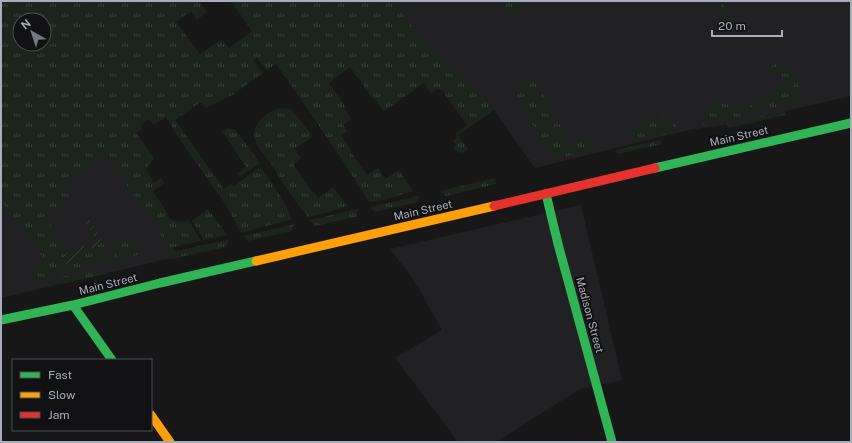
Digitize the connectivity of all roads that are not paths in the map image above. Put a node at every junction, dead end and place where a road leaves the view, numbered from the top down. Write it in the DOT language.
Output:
graph roads {
  1 [pos="851,123"];
  2 [pos="546,194"];
  3 [pos="73,305"];
  4 [pos="1,320"];
  5 [pos="111,359"];
  6 [pos="152,416"];
  7 [pos="170,442"];
  8 [pos="612,442"];
  1 -- 2 [label="main road, Main Street"];
  2 -- 3 [label="main road, Main Street"];
  2 -- 8 [label="main road, Madison Street"];
  3 -- 4 [label="main road, Main Street"];
  3 -- 5 [label="main road"];
  6 -- 7 [label="main road"];
}
